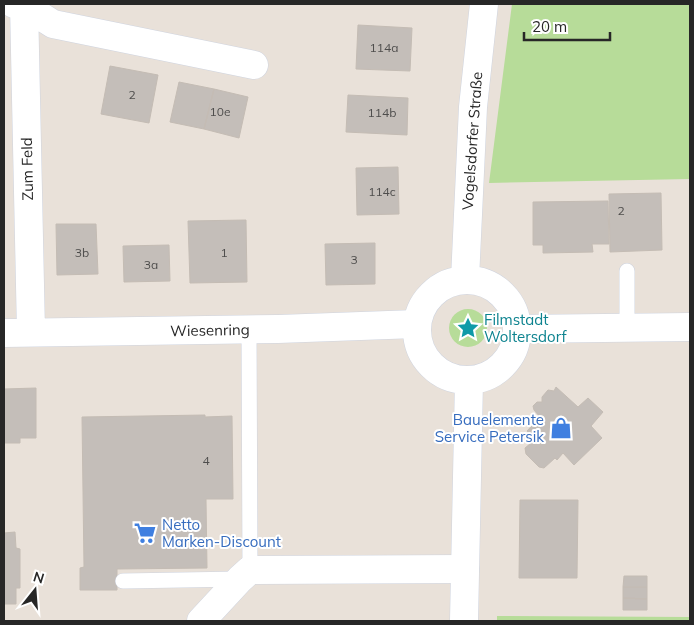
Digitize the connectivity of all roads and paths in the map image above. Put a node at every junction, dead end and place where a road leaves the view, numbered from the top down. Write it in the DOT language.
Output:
graph roads {
  1 [pos="20,4"];
  2 [pos="484,4"];
  3 [pos="254,65"];
  4 [pos="627,271"];
  5 [pos="465,279"];
  6 [pos="416,324"];
  7 [pos="690,327"];
  8 [pos="627,328"];
  9 [pos="249,329"];
  10 [pos="518,329"];
  11 [pos="31,332"];
  12 [pos="4,333"];
  13 [pos="469,381"];
  14 [pos="465,569"];
  15 [pos="245,574"];
  16 [pos="123,581"];
  17 [pos="200,621"];
  18 [pos="464,621"];
  1 -- 3 [label="street, Zum Feld"];
  1 -- 11 [label="street, Zum Feld"];
  2 -- 5 [label="street, Vogelsdorfer Straße"];
  4 -- 8 [label="lane"];
  5 -- 6 [label="street"];
  5 -- 10 [label="street"];
  6 -- 9 [label="street, Wiesenring"];
  6 -- 13 [label="street"];
  7 -- 8 [label="street"];
  8 -- 10 [label="street"];
  9 -- 11 [label="street, Wiesenring"];
  9 -- 15 [label="lane"];
  10 -- 13 [label="street"];
  11 -- 12 [label="street, Wiesenring"];
  13 -- 14 [label="street"];
  14 -- 15 [label="street"];
  14 -- 18 [label="street"];
  15 -- 16 [label="lane"];
  15 -- 17 [label="street"];
}
